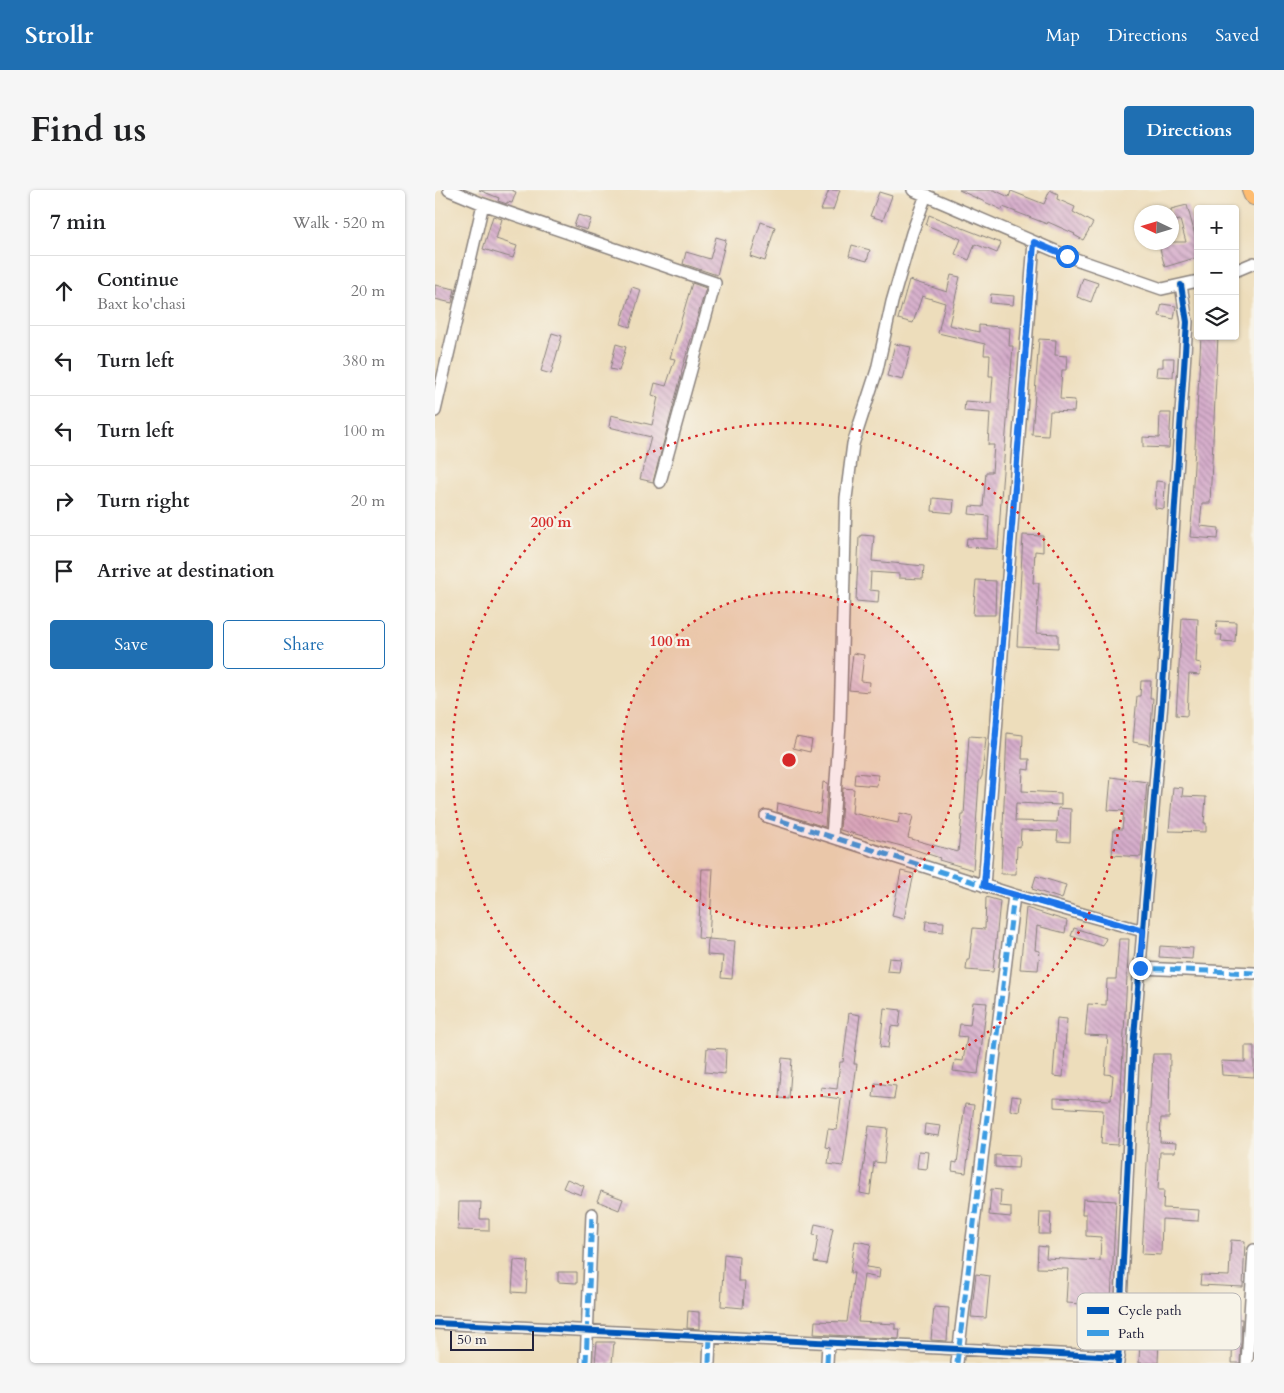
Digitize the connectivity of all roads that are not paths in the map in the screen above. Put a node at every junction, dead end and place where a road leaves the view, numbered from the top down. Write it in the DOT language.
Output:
graph roads {
  1 [pos="449,190"];
  2 [pos="913,190"];
  3 [pos="1252,190"];
  4 [pos="926,195"];
  5 [pos="1254,195"];
  6 [pos="483,204"];
  7 [pos="1034,242"];
  8 [pos="1254,263"];
  9 [pos="1239,270"];
  10 [pos="1194,281"];
  11 [pos="1181,285"];
  12 [pos="435,411"];
  13 [pos="660,482"];
  14 [pos="766,816"];
  15 [pos="832,837"];
  16 [pos="984,886"];
  17 [pos="1014,895"];
  18 [pos="1143,931"];
  19 [pos="1140,968"];
  20 [pos="1254,973"];
  21 [pos="592,1214"];
  22 [pos="1254,1250"];
  23 [pos="1121,1293"];
  24 [pos="435,1323"];
  25 [pos="588,1331"];
  26 [pos="710,1337"];
  27 [pos="828,1343"];
  28 [pos="957,1349"];
  29 [pos="1118,1360"];
  30 [pos="586,1363"];
  31 [pos="709,1363"];
  32 [pos="827,1363"];
  33 [pos="957,1363"];
  34 [pos="1247,1363"];
  1 -- 6 [label="street"];
  2 -- 4 [label="street"];
  3 -- 5 [label="highway"];
  4 -- 7 [label="street"];
  4 -- 15 [label="street"];
  6 -- 12 [label="street"];
  6 -- 13 [label="street"];
  7 -- 11 [label="street"];
  7 -- 16 [label="street"];
  8 -- 9 [label="street"];
  10 -- 11 [label="street"];
  11 -- 18 [label="street"];
  14 -- 15 [label="street"];
  15 -- 16 [label="street"];
  16 -- 17 [label="street"];
  17 -- 18 [label="street"];
  17 -- 28 [label="street"];
  18 -- 19 [label="street"];
  19 -- 20 [label="street"];
  19 -- 23 [label="street"];
  21 -- 25 [label="street"];
  22 -- 34 [label="street"];
  24 -- 25 [label="street"];
  25 -- 26 [label="street"];
  25 -- 30 [label="street"];
  26 -- 27 [label="street"];
  26 -- 31 [label="street"];
  27 -- 28 [label="street"];
  27 -- 32 [label="street"];
  28 -- 29 [label="street"];
  28 -- 33 [label="street"];
}
